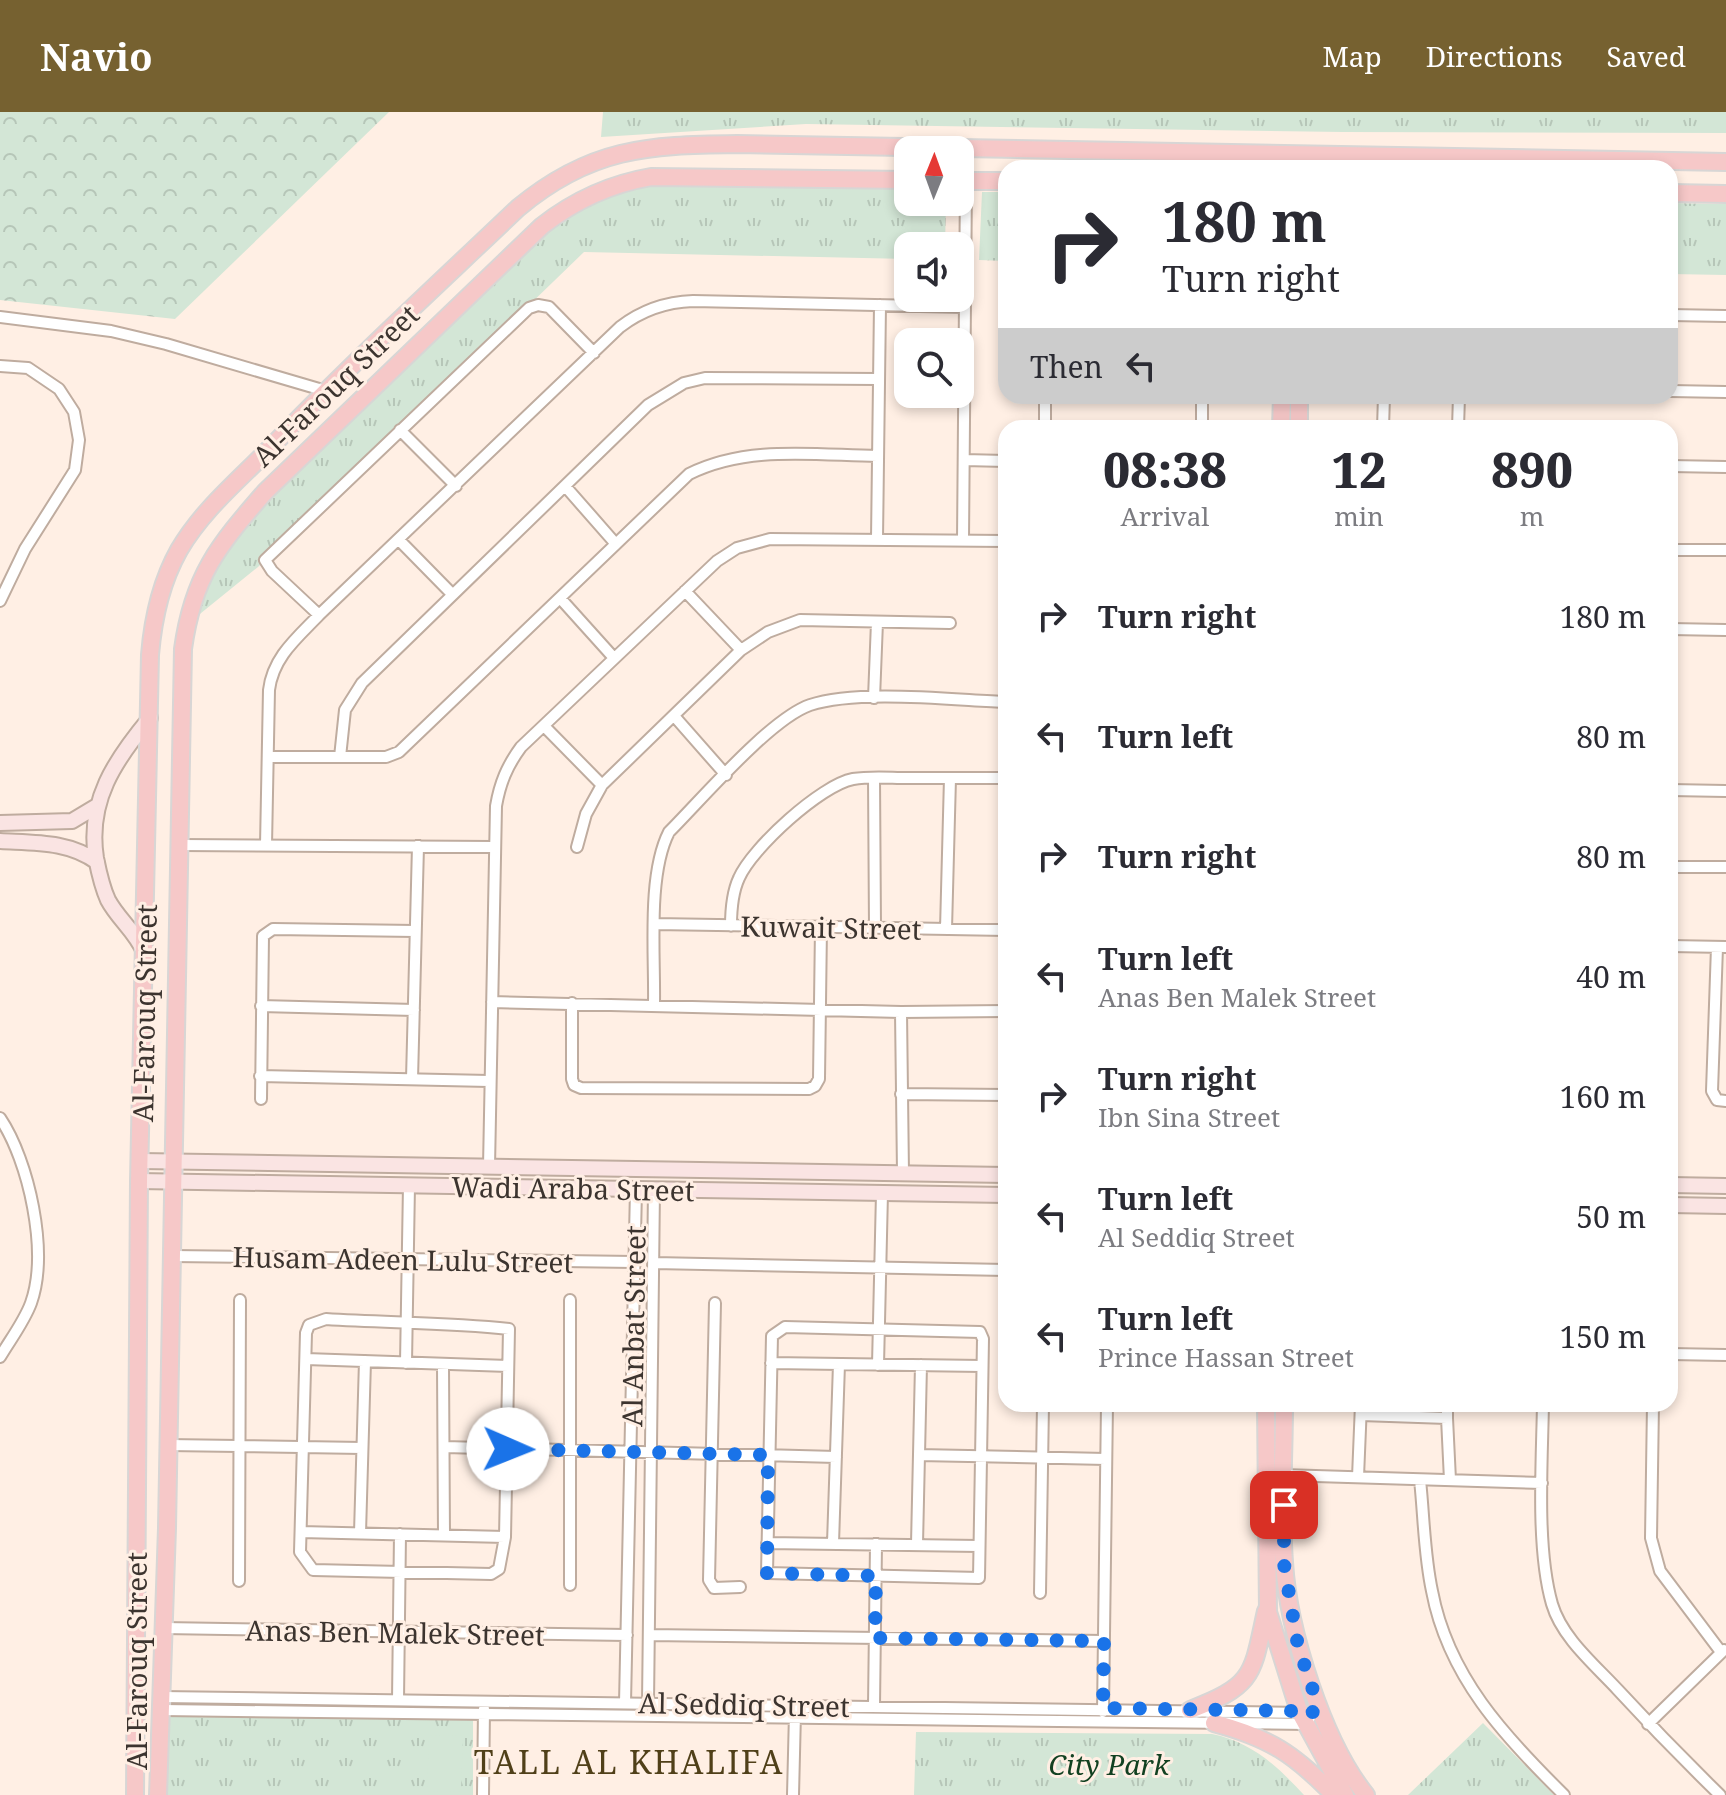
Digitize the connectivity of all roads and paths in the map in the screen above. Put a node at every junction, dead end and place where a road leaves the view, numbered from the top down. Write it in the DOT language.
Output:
graph roads {
  1 [pos="1295,160"];
  2 [pos="1678,162"];
  3 [pos="1726,162"];
  4 [pos="894,180"];
  5 [pos="974,181"];
  6 [pos="998,181"];
  7 [pos="1678,193"];
  8 [pos="1726,194"];
  9 [pos="880,305"];
  10 [pos="894,305"];
  11 [pos="965,312"];
  12 [pos="1678,315"];
  13 [pos="1726,316"];
  14 [pos="0,317"];
  15 [pos="594,353"];
  16 [pos="0,366"];
  17 [pos="878,379"];
  18 [pos="326,391"];
  19 [pos="1678,391"];
  20 [pos="1726,392"];
  21 [pos="400,430"];
  22 [pos="877,456"];
  23 [pos="964,460"];
  24 [pos="998,461"];
  25 [pos="1678,466"];
  26 [pos="1726,467"];
  27 [pos="456,486"];
  28 [pos="565,486"];
  29 [pos="877,539"];
  30 [pos="399,540"];
  31 [pos="963,540"];
  32 [pos="998,541"];
  33 [pos="615,543"];
  34 [pos="1678,550"];
  35 [pos="1726,550"];
  36 [pos="3,581"];
  37 [pos="685,591"];
  38 [pos="452,594"];
  39 [pos="560,598"];
  40 [pos="0,601"];
  41 [pos="319,615"];
  42 [pos="877,622"];
  43 [pos="950,623"];
  44 [pos="1678,629"];
  45 [pos="1726,630"];
  46 [pos="741,650"];
  47 [pos="614,658"];
  48 [pos="874,698"];
  49 [pos="998,702"];
  50 [pos="675,717"];
  51 [pos="150,718"];
  52 [pos="544,726"];
  53 [pos="268,757"];
  54 [pos="340,757"];
  55 [pos="726,775"];
  56 [pos="874,778"];
  57 [pos="950,778"];
  58 [pos="998,778"];
  59 [pos="602,785"];
  60 [pos="1678,790"];
  61 [pos="1726,791"];
  62 [pos="97,806"];
  63 [pos="0,823"];
  64 [pos="0,841"];
  65 [pos="181,845"];
  66 [pos="266,845"];
  67 [pos="418,846"];
  68 [pos="493,847"];
  69 [pos="577,847"];
  70 [pos="97,862"];
  71 [pos="1678,867"];
  72 [pos="1726,867"];
  73 [pos="655,924"];
  74 [pos="731,926"];
  75 [pos="821,927"];
  76 [pos="875,928"];
  77 [pos="946,929"];
  78 [pos="998,930"];
  79 [pos="415,931"];
  80 [pos="1678,946"];
  81 [pos="1722,947"];
  82 [pos="144,952"];
  83 [pos="492,1002"];
  84 [pos="572,1003"];
  85 [pos="654,1004"];
  86 [pos="261,1006"];
  87 [pos="414,1010"];
  88 [pos="821,1010"];
  89 [pos="998,1011"];
  90 [pos="901,1012"];
  91 [pos="1720,1024"];
  92 [pos="260,1076"];
  93 [pos="412,1079"];
  94 [pos="489,1081"];
  95 [pos="901,1094"];
  96 [pos="998,1095"];
  97 [pos="261,1099"];
  98 [pos="1726,1101"];
  99 [pos="0,1118"];
  100 [pos="141,1161"];
  101 [pos="174,1162"];
  102 [pos="489,1167"];
  103 [pos="801,1172"];
  104 [pos="903,1173"];
  105 [pos="998,1175"];
  106 [pos="139,1181"];
  107 [pos="173,1182"];
  108 [pos="409,1185"];
  109 [pos="1678,1185"];
  110 [pos="1726,1186"];
  111 [pos="636,1189"];
  112 [pos="654,1189"];
  113 [pos="802,1192"];
  114 [pos="882,1193"];
  115 [pos="998,1195"];
  116 [pos="1678,1205"];
  117 [pos="1726,1206"];
  118 [pos="172,1256"];
  119 [pos="408,1259"];
  120 [pos="634,1262"];
  121 [pos="654,1263"];
  122 [pos="879,1267"];
  123 [pos="998,1270"];
  124 [pos="240,1300"];
  125 [pos="570,1300"];
  126 [pos="715,1303"];
  127 [pos="406,1324"];
  128 [pos="879,1331"];
  129 [pos="1678,1354"];
  130 [pos="1726,1355"];
  131 [pos="0,1357"];
  132 [pos="306,1359"];
  133 [pos="365,1361"];
  134 [pos="406,1363"];
  135 [pos="771,1363"];
  136 [pos="839,1364"];
  137 [pos="878,1365"];
  138 [pos="921,1365"];
  139 [pos="443,1366"];
  140 [pos="508,1366"];
  141 [pos="982,1366"];
  142 [pos="1043,1412"];
  143 [pos="1107,1412"];
  144 [pos="1266,1412"];
  145 [pos="1284,1412"];
  146 [pos="1361,1412"];
  147 [pos="1382,1412"];
  148 [pos="1447,1412"];
  149 [pos="1543,1412"];
  150 [pos="1653,1412"];
  151 [pos="1447,1418"];
  152 [pos="168,1445"];
  153 [pos="240,1446"];
  154 [pos="304,1447"];
  155 [pos="445,1447"];
  156 [pos="362,1448"];
  157 [pos="508,1449"];
  158 [pos="570,1450"];
  159 [pos="631,1452"];
  160 [pos="651,1452"];
  161 [pos="713,1454"];
  162 [pos="768,1455"];
  163 [pos="919,1455"];
  164 [pos="981,1456"];
  165 [pos="836,1457"];
  166 [pos="1042,1458"];
  167 [pos="1106,1459"];
  168 [pos="1283,1475"];
  169 [pos="1358,1477"];
  170 [pos="1420,1480"];
  171 [pos="1450,1480"];
  172 [pos="1542,1483"];
  173 [pos="167,1528"];
  174 [pos="137,1529"];
  175 [pos="301,1532"];
  176 [pos="360,1533"];
  177 [pos="400,1534"];
  178 [pos="444,1535"];
  179 [pos="505,1537"];
  180 [pos="767,1543"];
  181 [pos="833,1543"];
  182 [pos="876,1544"];
  183 [pos="917,1544"];
  184 [pos="979,1546"];
  185 [pos="399,1573"];
  186 [pos="876,1576"];
  187 [pos="239,1581"];
  188 [pos="570,1585"];
  189 [pos="740,1587"];
  190 [pos="1040,1593"];
  191 [pos="1268,1602"];
  192 [pos="163,1628"];
  193 [pos="400,1632"];
  194 [pos="627,1635"];
  195 [pos="649,1635"];
  196 [pos="875,1638"];
  197 [pos="1104,1641"];
  198 [pos="1724,1650"];
  199 [pos="398,1700"];
  200 [pos="484,1701"];
  201 [pos="625,1703"];
  202 [pos="648,1703"];
  203 [pos="162,1704"];
  204 [pos="794,1705"];
  205 [pos="874,1706"];
  206 [pos="1103,1708"];
  207 [pos="1190,1710"];
  208 [pos="485,1714"];
  209 [pos="1312,1715"];
  210 [pos="795,1718"];
  211 [pos="1103,1722"];
  212 [pos="1214,1723"];
  213 [pos="1648,1724"];
  214 [pos="135,1795"];
  215 [pos="158,1795"];
  216 [pos="483,1795"];
  217 [pos="793,1795"];
  218 [pos="1334,1795"];
  219 [pos="1345,1795"];
  220 [pos="1366,1795"];
  221 [pos="1564,1795"];
  222 [pos="1720,1795"];
  1 -- 18 [label="main road, Al-Farouq Street"];
  2 -- 3 [label="main road, Al-Farouq Street"];
  4 -- 65 [label="main road, Al-Farouq Street"];
  5 -- 6 [label="main road"];
  7 -- 8 [label="main road"];
  9 -- 10 [label="street"];
  9 -- 15 [label="street"];
  9 -- 17 [label="street"];
  11 -- 23 [label="street"];
  12 -- 13 [label="street"];
  14 -- 18 [label="street"];
  15 -- 21 [label="street"];
  15 -- 27 [label="street"];
  16 -- 36 [label="street"];
  17 -- 22 [label="street"];
  17 -- 28 [label="street"];
  18 -- 51 [label="main road, Al-Farouq Street"];
  19 -- 20 [label="street"];
  21 -- 27 [label="street"];
  21 -- 41 [label="street"];
  22 -- 29 [label="street"];
  22 -- 33 [label="street"];
  23 -- 24 [label="street"];
  23 -- 31 [label="street"];
  25 -- 26 [label="street"];
  27 -- 30 [label="street"];
  28 -- 33 [label="street"];
  28 -- 38 [label="street"];
  29 -- 31 [label="street"];
  29 -- 37 [label="street"];
  30 -- 38 [label="street"];
  30 -- 41 [label="street"];
  31 -- 32 [label="street"];
  33 -- 39 [label="street"];
  34 -- 35 [label="street"];
  36 -- 40 [label="street"];
  37 -- 46 [label="street"];
  37 -- 47 [label="street"];
  38 -- 54 [label="street"];
  39 -- 47 [label="street"];
  39 -- 54 [label="street"];
  41 -- 53 [label="street"];
  42 -- 43 [label="street"];
  42 -- 46 [label="street"];
  42 -- 48 [label="street"];
  44 -- 45 [label="street"];
  46 -- 50 [label="street"];
  47 -- 52 [label="street"];
  48 -- 49 [label="street"];
  48 -- 55 [label="street"];
  50 -- 55 [label="street"];
  50 -- 59 [label="street"];
  51 -- 62 [label="main road"];
  51 -- 82 [label="main road, Al-Farouq Street"];
  52 -- 59 [label="street"];
  52 -- 68 [label="street"];
  53 -- 54 [label="street"];
  53 -- 66 [label="street"];
  55 -- 73 [label="street"];
  56 -- 57 [label="street"];
  56 -- 74 [label="street"];
  56 -- 76 [label="street"];
  57 -- 58 [label="street"];
  57 -- 77 [label="street"];
  59 -- 69 [label="street"];
  60 -- 61 [label="street"];
  62 -- 63 [label="main road"];
  62 -- 70 [label="main road"];
  64 -- 70 [label="main road"];
  65 -- 66 [label="street"];
  65 -- 101 [label="main road, Al-Farouq Street"];
  66 -- 67 [label="street"];
  67 -- 68 [label="street"];
  67 -- 79 [label="street"];
  68 -- 83 [label="street"];
  70 -- 82 [label="main road"];
  71 -- 72 [label="street"];
  73 -- 74 [label="street, Kuwait Street"];
  73 -- 85 [label="street"];
  74 -- 75 [label="street, Kuwait Street"];
  75 -- 76 [label="street, Kuwait Street"];
  75 -- 88 [label="street"];
  76 -- 77 [label="street, Kuwait Street"];
  77 -- 78 [label="street, Kuwait Street"];
  79 -- 86 [label="street"];
  79 -- 87 [label="street"];
  80 -- 81 [label="street"];
  81 -- 91 [label="street"];
  82 -- 100 [label="main road, Al-Farouq Street"];
  83 -- 84 [label="street"];
  83 -- 94 [label="street"];
  84 -- 85 [label="street"];
  84 -- 88 [label="street"];
  85 -- 88 [label="street"];
  86 -- 87 [label="street"];
  86 -- 92 [label="street"];
  87 -- 93 [label="street"];
  88 -- 90 [label="street"];
  89 -- 90 [label="street"];
  90 -- 95 [label="street"];
  91 -- 98 [label="street"];
  92 -- 93 [label="street"];
  92 -- 97 [label="street"];
  93 -- 94 [label="street"];
  94 -- 102 [label="street"];
  95 -- 96 [label="street"];
  95 -- 104 [label="street"];
  99 -- 131 [label="street"];
  100 -- 101 [label="main road, Wadi Araba Street"];
  100 -- 106 [label="main road, Al-Farouq Street"];
  101 -- 102 [label="main road, Wadi Araba Street"];
  101 -- 107 [label="main road, Al-Farouq Street"];
  102 -- 103 [label="main road, Wadi Araba Street"];
  103 -- 104 [label="main road, Wadi Araba Street"];
  103 -- 113 [label="main road"];
  104 -- 105 [label="main road, Wadi Araba Street"];
  106 -- 107 [label="main road, Wadi Araba Street"];
  106 -- 174 [label="main road, Al-Farouq Street"];
  107 -- 108 [label="main road, Wadi Araba Street"];
  107 -- 118 [label="main road, Al-Farouq Street"];
  108 -- 111 [label="main road, Wadi Araba Street"];
  108 -- 119 [label="street"];
  109 -- 110 [label="main road"];
  111 -- 112 [label="main road, Wadi Araba Street"];
  111 -- 120 [label="street, Al Anbat Street"];
  112 -- 113 [label="main road, Wadi Araba Street"];
  112 -- 121 [label="street, Al Anbat Street"];
  113 -- 114 [label="main road, Wadi Araba Street"];
  114 -- 115 [label="main road, Wadi Araba Street"];
  114 -- 122 [label="street"];
  116 -- 117 [label="main road"];
  118 -- 119 [label="street, Husam Adeen Lulu Street"];
  118 -- 152 [label="main road, Al-Farouq Street"];
  119 -- 120 [label="street, Husam Adeen Lulu Street"];
  119 -- 127 [label="street"];
  120 -- 159 [label="street, Al Anbat Street"];
  121 -- 122 [label="street"];
  121 -- 160 [label="street, Al Anbat Street"];
  122 -- 123 [label="street"];
  122 -- 128 [label="street"];
  124 -- 153 [label="street"];
  125 -- 158 [label="street"];
  126 -- 161 [label="street"];
  127 -- 132 [label="street"];
  127 -- 134 [label="street"];
  127 -- 140 [label="street"];
  128 -- 135 [label="street"];
  128 -- 137 [label="street"];
  128 -- 141 [label="street"];
  129 -- 130 [label="street"];
  132 -- 133 [label="street"];
  132 -- 154 [label="street"];
  133 -- 134 [label="street"];
  133 -- 156 [label="street"];
  134 -- 139 [label="street"];
  135 -- 136 [label="street"];
  135 -- 162 [label="street"];
  136 -- 137 [label="street"];
  136 -- 165 [label="street"];
  137 -- 138 [label="street"];
  138 -- 141 [label="street"];
  138 -- 163 [label="street"];
  139 -- 140 [label="street"];
  139 -- 155 [label="street"];
  140 -- 157 [label="street"];
  141 -- 164 [label="street"];
  142 -- 166 [label="street"];
  143 -- 167 [label="street"];
  144 -- 191 [label="main road"];
  145 -- 168 [label="main road"];
  146 -- 169 [label="street"];
  147 -- 151 [label="street"];
  148 -- 151 [label="street"];
  149 -- 172 [label="street"];
  150 -- 198 [label="street"];
  151 -- 171 [label="street"];
  152 -- 153 [label="street"];
  152 -- 173 [label="main road, Al-Farouq Street"];
  153 -- 154 [label="street"];
  153 -- 187 [label="street"];
  154 -- 156 [label="street"];
  154 -- 175 [label="street"];
  155 -- 157 [label="street"];
  155 -- 178 [label="street"];
  156 -- 176 [label="street"];
  157 -- 158 [label="street"];
  157 -- 179 [label="street"];
  158 -- 159 [label="street"];
  158 -- 188 [label="street"];
  159 -- 160 [label="street"];
  159 -- 194 [label="street, Al Anbat Street"];
  160 -- 161 [label="street"];
  160 -- 195 [label="street, Al Anbat Street"];
  161 -- 162 [label="street"];
  161 -- 189 [label="street"];
  162 -- 165 [label="street"];
  162 -- 180 [label="street"];
  163 -- 164 [label="street"];
  163 -- 183 [label="street"];
  164 -- 166 [label="street"];
  164 -- 184 [label="street"];
  165 -- 181 [label="street"];
  166 -- 167 [label="street"];
  166 -- 190 [label="street"];
  167 -- 197 [label="street"];
  168 -- 169 [label="street"];
  168 -- 209 [label="main road"];
  169 -- 170 [label="street"];
  170 -- 171 [label="street"];
  170 -- 221 [label="street"];
  171 -- 172 [label="street"];
  172 -- 213 [label="street"];
  173 -- 174 [label="main road"];
  173 -- 192 [label="main road, Al-Farouq Street"];
  174 -- 214 [label="main road, Al-Farouq Street"];
  175 -- 176 [label="street"];
  175 -- 185 [label="street"];
  176 -- 177 [label="street"];
  177 -- 178 [label="street"];
  177 -- 185 [label="street"];
  178 -- 179 [label="street"];
  179 -- 185 [label="street"];
  180 -- 181 [label="street"];
  180 -- 186 [label="street"];
  181 -- 182 [label="street"];
  182 -- 183 [label="street"];
  182 -- 186 [label="street"];
  183 -- 184 [label="street"];
  184 -- 186 [label="street"];
  185 -- 193 [label="street"];
  186 -- 196 [label="street"];
  191 -- 207 [label="main road"];
  191 -- 209 [label="main road"];
  192 -- 193 [label="street, Anas Ben Malek Street"];
  192 -- 203 [label="main road, Al-Farouq Street"];
  193 -- 194 [label="street, Anas Ben Malek Street"];
  193 -- 199 [label="street"];
  194 -- 201 [label="street, Al Anbat Street"];
  195 -- 196 [label="street"];
  195 -- 202 [label="street, Al Anbat Street"];
  196 -- 197 [label="street"];
  196 -- 205 [label="street"];
  197 -- 206 [label="street"];
  198 -- 213 [label="street"];
  199 -- 200 [label="street, Al Seddiq Street"];
  199 -- 203 [label="street, Al Seddiq Street"];
  200 -- 201 [label="street, Al Seddiq Street"];
  200 -- 208 [label="street"];
  201 -- 202 [label="street, Al Seddiq Street"];
  202 -- 204 [label="street, Al Seddiq Street"];
  203 -- 208 [label="street, Al Seddiq Street"];
  203 -- 215 [label="main road, Al-Farouq Street"];
  204 -- 205 [label="street, Al Seddiq Street"];
  204 -- 210 [label="street"];
  205 -- 206 [label="street, Al Seddiq Street"];
  206 -- 207 [label="street, Al Seddiq Street"];
  206 -- 211 [label="street"];
  207 -- 209 [label="street, Al Seddiq Street"];
  208 -- 210 [label="street, Al Seddiq Street"];
  208 -- 216 [label="street"];
  209 -- 212 [label="street, Al Seddiq Street"];
  209 -- 219 [label="main road"];
  209 -- 220 [label="main road"];
  210 -- 211 [label="street, Al Seddiq Street"];
  210 -- 217 [label="street"];
  211 -- 212 [label="street, Al Seddiq Street"];
  212 -- 218 [label="main road"];
  213 -- 222 [label="street"];
}
